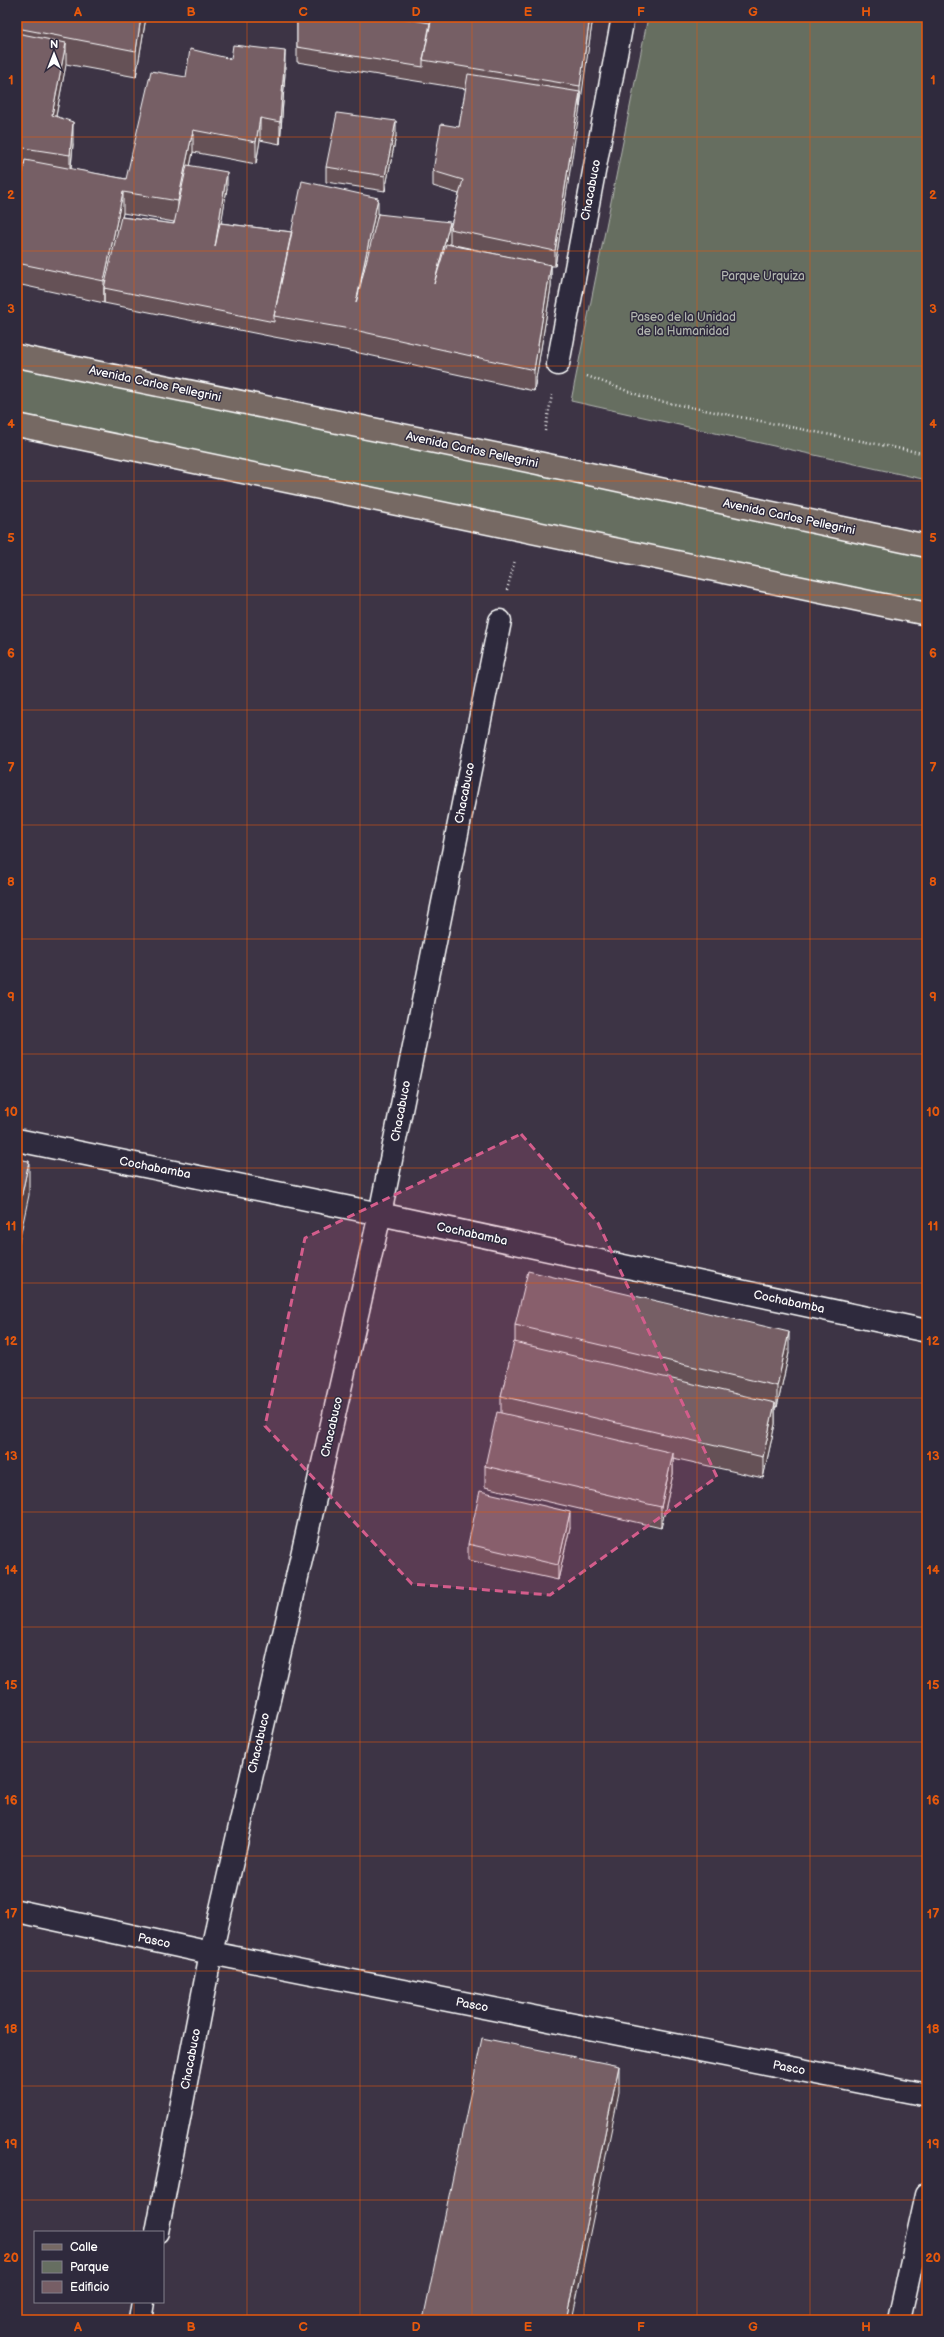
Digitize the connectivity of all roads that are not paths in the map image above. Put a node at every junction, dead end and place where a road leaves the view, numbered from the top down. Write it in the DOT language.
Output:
graph roads {
  1 [pos="623,17"];
  2 [pos="17,356"];
  3 [pos="558,364"];
  4 [pos="17,425"];
  5 [pos="927,546"];
  6 [pos="927,614"];
  7 [pos="500,621"];
  8 [pos="17,1140"];
  9 [pos="380,1214"];
  10 [pos="927,1331"];
  11 [pos="17,1911"];
  12 [pos="211,1953"];
  13 [pos="927,2095"];
  14 [pos="927,2194"];
  15 [pos="157,2231"];
  16 [pos="143,2303"];
  17 [pos="140,2320"];
  18 [pos="899,2320"];
  1 -- 3 [label="street, Chacabuco"];
  2 -- 5 [label="main road, Avenida Carlos Pellegrini"];
  4 -- 6 [label="main road"];
  7 -- 9 [label="street, Chacabuco"];
  8 -- 9 [label="street, Cochabamba"];
  9 -- 10 [label="street, Cochabamba"];
  9 -- 12 [label="street, Chacabuco"];
  11 -- 12 [label="street, Pasco"];
  12 -- 13 [label="street, Pasco"];
  12 -- 15 [label="street, Chacabuco"];
  14 -- 18 [label="street"];
  16 -- 17 [label="street"];
}
